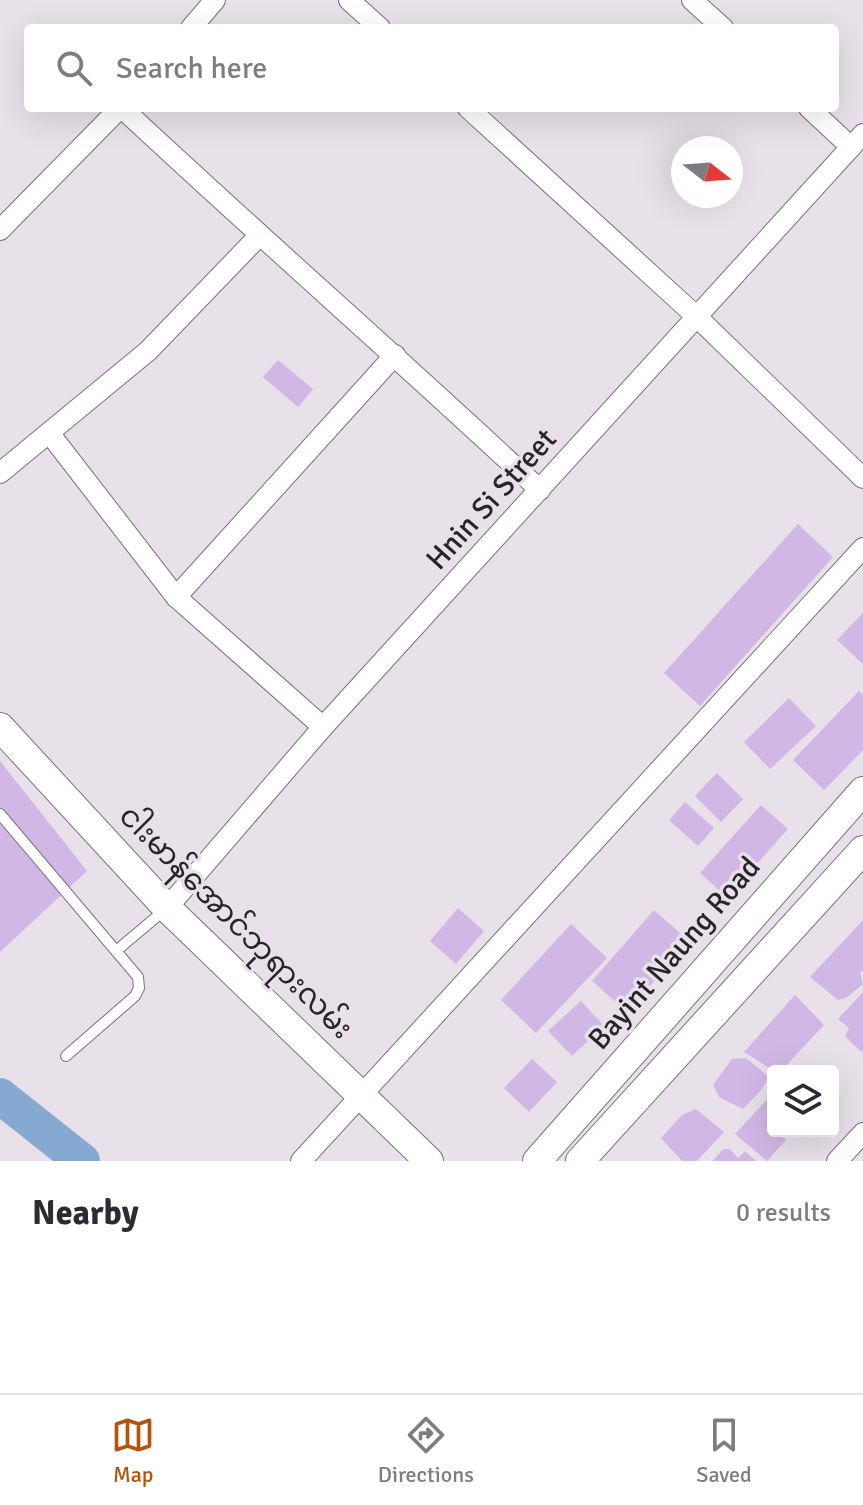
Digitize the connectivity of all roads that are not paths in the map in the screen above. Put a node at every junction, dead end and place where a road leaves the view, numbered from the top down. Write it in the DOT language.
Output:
graph roads {
  1 [pos="215,0"];
  2 [pos="349,0"];
  3 [pos="692,0"];
  4 [pos="194,24"];
  5 [pos="376,24"];
  6 [pos="719,24"];
  7 [pos="117,112"];
  8 [pos="125,112"];
  9 [pos="472,112"];
  10 [pos="815,112"];
  11 [pos="857,140"];
  12 [pos="0,230"];
  13 [pos="259,236"];
  14 [pos="697,317"];
  15 [pos="395,355"];
  16 [pos="50,434"];
  17 [pos="0,473"];
  18 [pos="863,478"];
  19 [pos="540,490"];
  20 [pos="863,548"];
  21 [pos="176,597"];
  22 [pos="0,727"];
  23 [pos="323,727"];
  24 [pos="863,791"];
  25 [pos="0,814"];
  26 [pos="863,850"];
  27 [pos="167,908"];
  28 [pos="116,951"];
  29 [pos="66,1056"];
  30 [pos="361,1094"];
  31 [pos="863,1133"];
  32 [pos="301,1161"];
  33 [pos="429,1161"];
  34 [pos="537,1161"];
  35 [pos="580,1161"];
  36 [pos="837,1161"];
  1 -- 4 [label="street"];
  2 -- 5 [label="street"];
  3 -- 6 [label="street"];
  7 -- 12 [label="street"];
  8 -- 13 [label="street"];
  9 -- 14 [label="street"];
  10 -- 11 [label="street"];
  11 -- 14 [label="street, Hnin Si Street"];
  13 -- 15 [label="street"];
  13 -- 16 [label="street"];
  14 -- 18 [label="street"];
  14 -- 19 [label="street, Hnin Si Street"];
  15 -- 19 [label="street"];
  15 -- 21 [label="street"];
  16 -- 17 [label="street"];
  16 -- 21 [label="street"];
  19 -- 23 [label="street, Hnin Si Street"];
  20 -- 30 [label="street"];
  21 -- 23 [label="street"];
  22 -- 27 [label="main road, ငါးမာန်အောင်ဘုရားလမ်း"];
  23 -- 27 [label="street, Hnin Si Street"];
  24 -- 34 [label="main road, Bayint Naung Road"];
  25 -- 28 [label="lane"];
  26 -- 35 [label="main road"];
  27 -- 28 [label="lane"];
  27 -- 30 [label="main road, ငါးမာန်အောင်ဘုရားလမ်း"];
  28 -- 29 [label="lane"];
  30 -- 32 [label="street"];
  30 -- 33 [label="main road, ငါးမာန်အောင်ဘုရားလမ်း"];
  31 -- 36 [label="street"];
}
